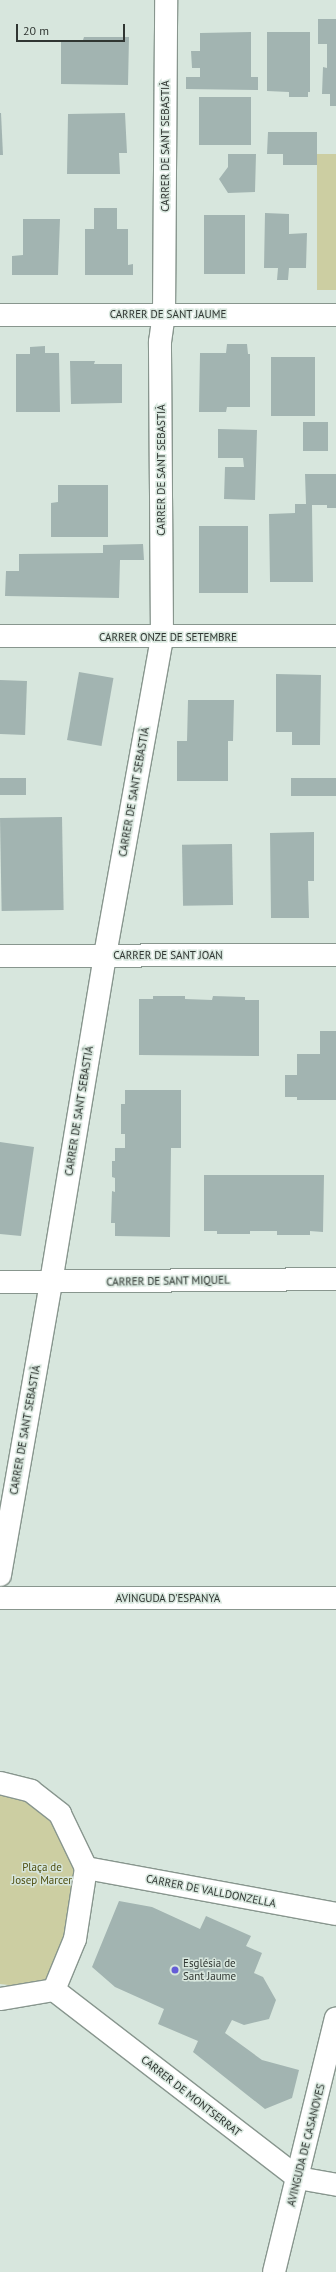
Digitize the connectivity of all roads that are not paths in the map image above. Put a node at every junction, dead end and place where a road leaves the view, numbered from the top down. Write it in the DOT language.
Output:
graph roads {
  1 [pos="166,0"];
  2 [pos="164,314"];
  3 [pos="0,315"];
  4 [pos="336,315"];
  5 [pos="0,636"];
  6 [pos="336,636"];
  7 [pos="162,637"];
  8 [pos="105,955"];
  9 [pos="336,955"];
  10 [pos="0,956"];
  11 [pos="336,1279"];
  12 [pos="0,1282"];
  13 [pos="51,1282"];
  14 [pos="0,1575"];
  15 [pos="0,1598"];
  16 [pos="336,1598"];
  17 [pos="0,1783"];
  18 [pos="86,1868"];
  19 [pos="336,1914"];
  20 [pos="54,1990"];
  21 [pos="0,1999"];
  22 [pos="336,2018"];
  23 [pos="298,2178"];
  24 [pos="336,2185"];
  25 [pos="274,2272"];
  1 -- 2 [label="street, CARRER DE SANT SEBASTIÀ"];
  2 -- 3 [label="street, CARRER DE SANT JAUME"];
  2 -- 4 [label="street, CARRER DE SANT JAUME"];
  2 -- 7 [label="street, CARRER DE SANT SEBASTIÀ"];
  5 -- 7 [label="street, CARRER ONZE DE SETEMBRE"];
  6 -- 7 [label="street, CARRER ONZE DE SETEMBRE"];
  7 -- 8 [label="street, CARRER DE SANT SEBASTIÀ"];
  8 -- 9 [label="street, CARRER DE SANT JOAN"];
  8 -- 10 [label="street, CARRER DE SANT JOAN"];
  8 -- 13 [label="street, CARRER DE SANT SEBASTIÀ"];
  11 -- 13 [label="street, CARRER DE SANT MIQUEL"];
  12 -- 13 [label="street, CARRER DE SANT MIQUEL"];
  13 -- 14 [label="street, CARRER DE SANT SEBASTIÀ"];
  15 -- 16 [label="street, AVINGUDA D'ESPANYA"];
  17 -- 18 [label="street"];
  18 -- 19 [label="street, CARRER DE VALLDONZELLA"];
  18 -- 20 [label="street"];
  20 -- 21 [label="street"];
  20 -- 23 [label="street, CARRER DE MONTSERRAT"];
  22 -- 23 [label="street, AVINGUDA DE CASANOVES"];
  23 -- 24 [label="street, CARRER DE MONTSERRAT"];
  23 -- 25 [label="street, AVINGUDA DE CASANOVES"];
}
